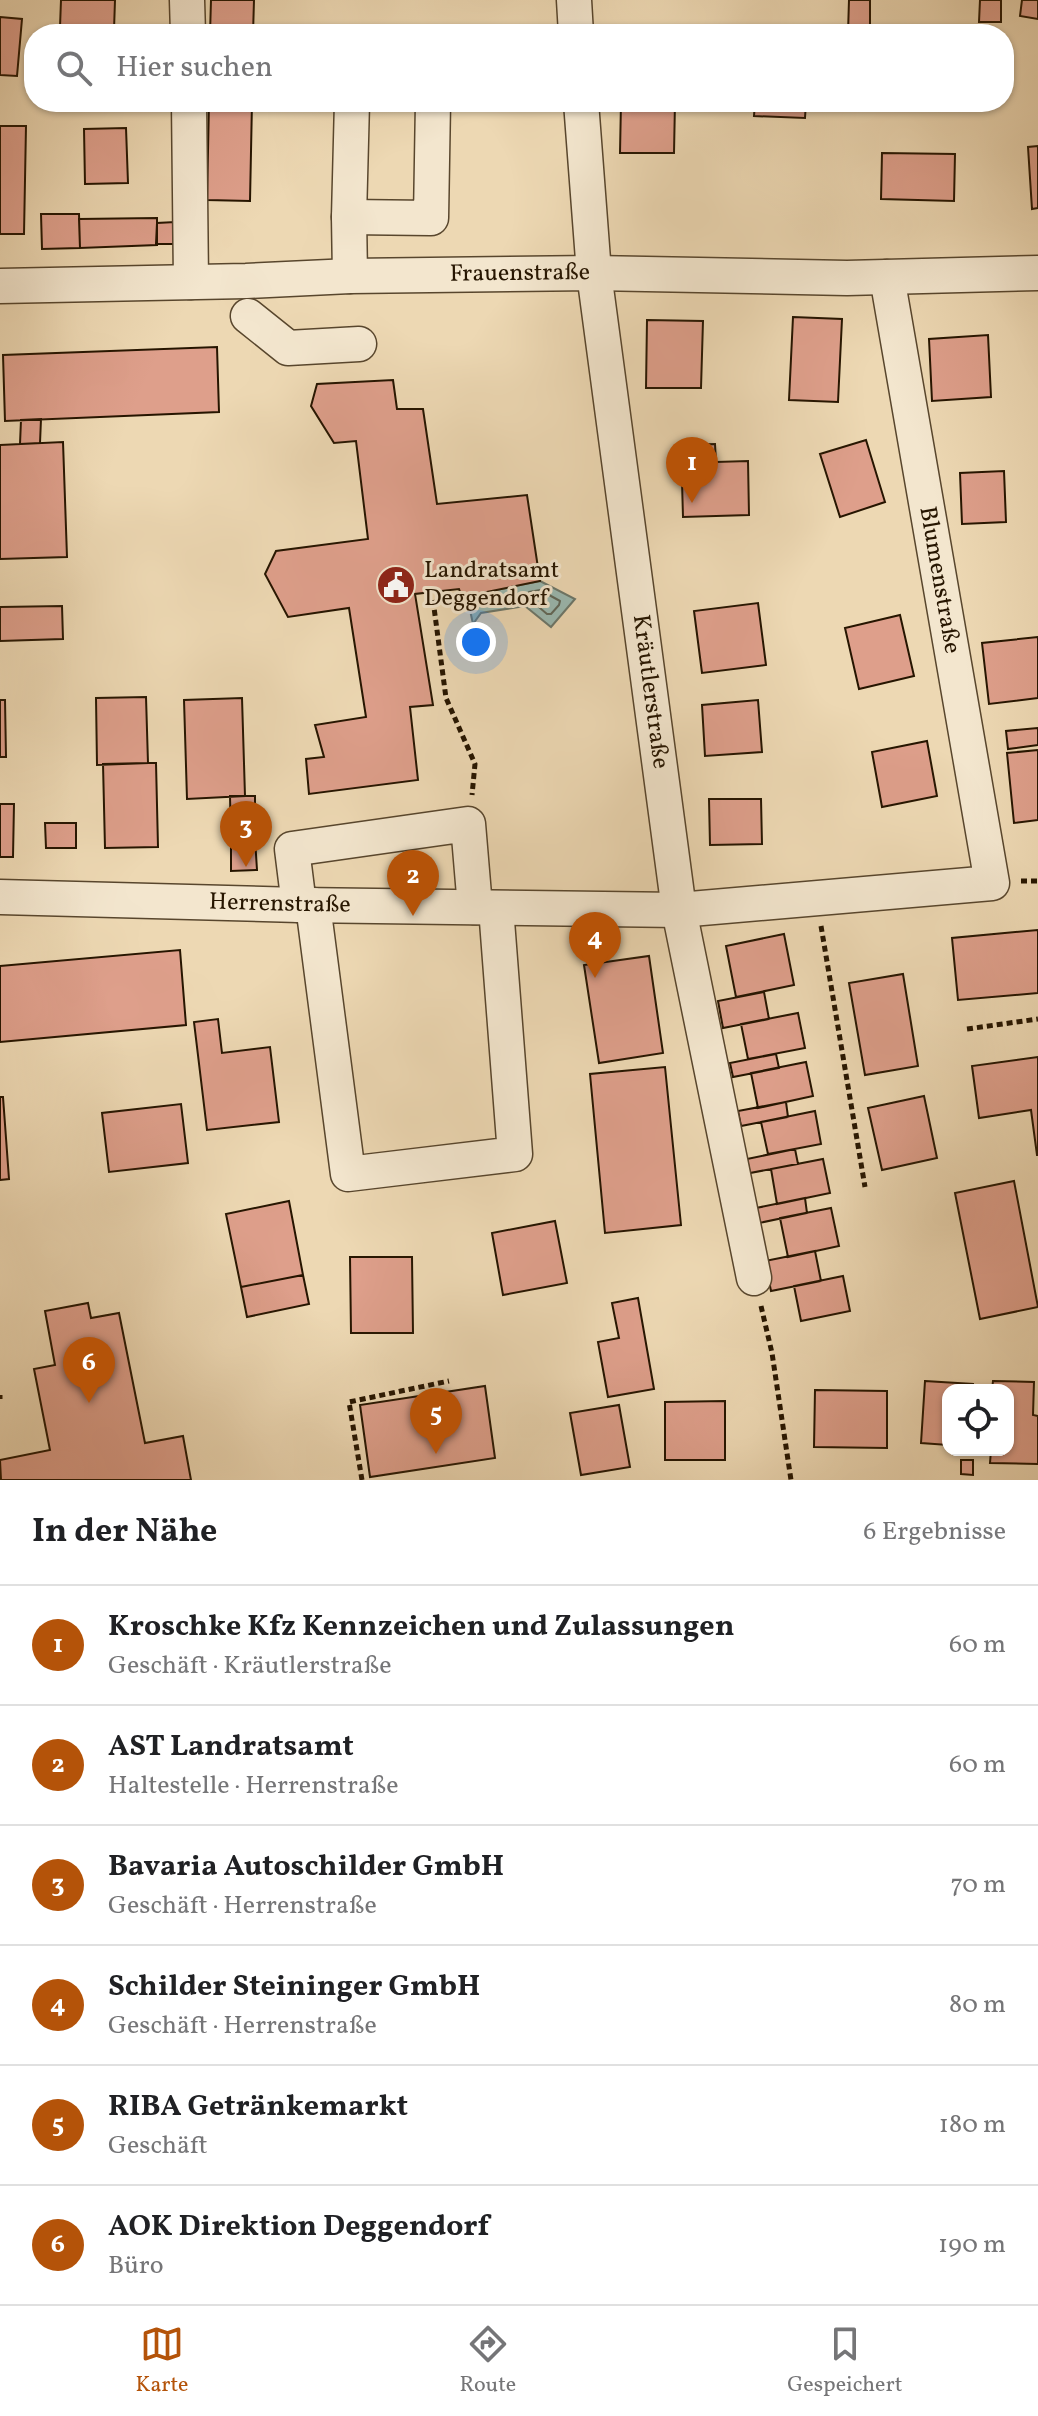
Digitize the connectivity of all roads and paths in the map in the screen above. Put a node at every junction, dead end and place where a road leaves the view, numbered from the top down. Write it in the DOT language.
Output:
graph roads {
  1 [pos="187,0"];
  2 [pos="574,0"];
  3 [pos="188,24"];
  4 [pos="575,24"];
  5 [pos="189,112"];
  6 [pos="352,112"];
  7 [pos="433,112"];
  8 [pos="582,112"];
  9 [pos="349,217"];
  10 [pos="594,273"];
  11 [pos="1038,273"];
  12 [pos="350,276"];
  13 [pos="887,277"];
  14 [pos="191,282"];
  15 [pos="0,286"];
  16 [pos="248,316"];
  17 [pos="359,344"];
  18 [pos="433,600"];
  19 [pos="468,824"];
  20 [pos="992,883"];
  21 [pos="0,897"];
  22 [pos="816,898"];
  23 [pos="306,905"];
  24 [pos="485,907"];
  25 [pos="679,910"];
  26 [pos="1038,1019"];
  27 [pos="967,1029"];
  28 [pos="865,1187"];
  29 [pos="754,1278"];
  30 [pos="449,1381"];
  31 [pos="362,1480"];
  32 [pos="791,1480"];
  1 -- 3 [label="street"];
  2 -- 4 [label="street"];
  5 -- 14 [label="street"];
  6 -- 9 [label="street"];
  7 -- 9 [label="street"];
  8 -- 10 [label="street, Kräutlerstraße"];
  9 -- 12 [label="street"];
  10 -- 12 [label="street, Frauenstraße"];
  10 -- 13 [label="street, Frauenstraße"];
  10 -- 25 [label="street, Kräutlerstraße"];
  11 -- 13 [label="street, Frauenstraße"];
  12 -- 14 [label="street, Frauenstraße"];
  13 -- 20 [label="street, Blumenstraße"];
  14 -- 15 [label="street, Frauenstraße"];
  16 -- 17 [label="street"];
  18 -- 19 [label="path"];
  19 -- 23 [label="street"];
  19 -- 24 [label="street"];
  20 -- 22 [label="street, Herrenstraße"];
  21 -- 23 [label="street, Herrenstraße"];
  22 -- 25 [label="street, Herrenstraße"];
  22 -- 28 [label="path"];
  23 -- 24 [label="street, Herrenstraße"];
  23 -- 24 [label="street"];
  24 -- 25 [label="street, Herrenstraße"];
  25 -- 29 [label="street, Kräutlerstraße"];
  26 -- 27 [label="path"];
  29 -- 32 [label="path"];
  30 -- 31 [label="path"];
}
